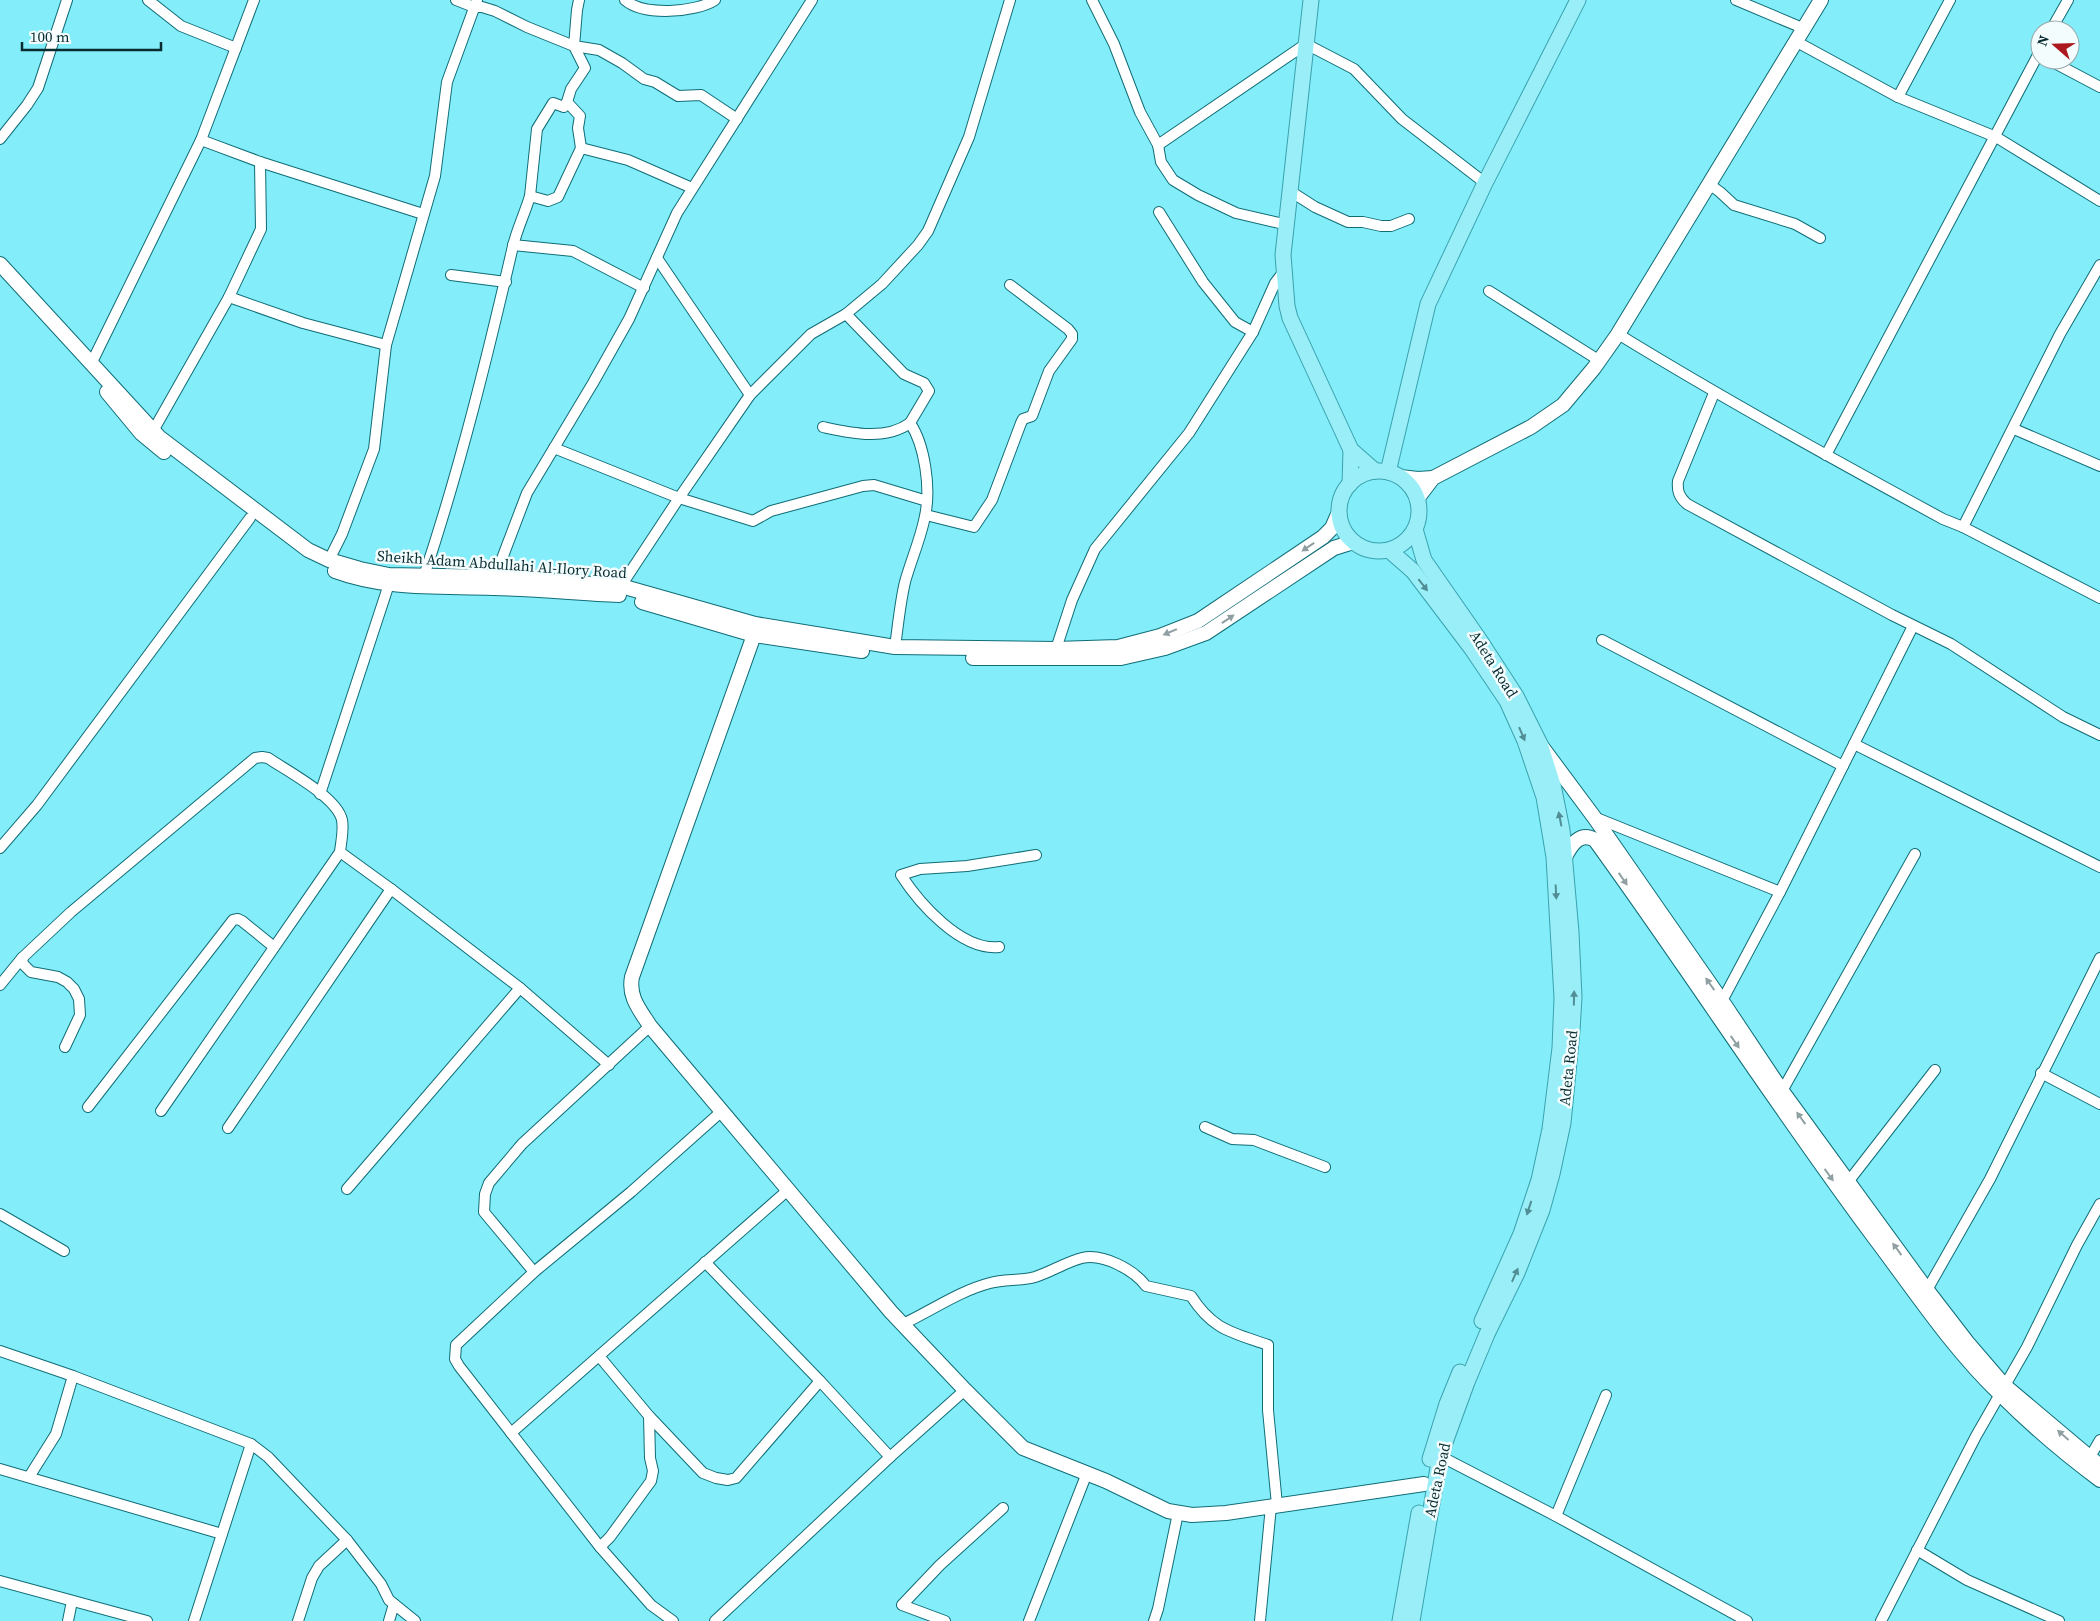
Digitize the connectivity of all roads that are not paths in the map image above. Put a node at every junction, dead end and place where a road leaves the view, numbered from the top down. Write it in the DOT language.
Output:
graph roads {
  1 [pos="67,0"];
  2 [pos="148,0"];
  3 [pos="254,0"];
  4 [pos="456,0"];
  5 [pos="580,0"];
  6 [pos="624,0"];
  7 [pos="715,0"];
  8 [pos="812,0"];
  9 [pos="1010,0"];
  10 [pos="1092,0"];
  11 [pos="1311,0"];
  12 [pos="1578,0"];
  13 [pos="1736,0"];
  14 [pos="1821,0"];
  15 [pos="1950,0"];
  16 [pos="2068,0"];
  17 [pos="476,4"];
  18 [pos="2057,20"];
  19 [pos="1805,29"];
  20 [pos="1797,42"];
  21 [pos="1306,44"];
  22 [pos="574,46"];
  23 [pos="236,48"];
  24 [pos="2031,70"];
  25 [pos="2069,70"];
  26 [pos="2100,86"];
  27 [pos="1898,97"];
  28 [pos="567,102"];
  29 [pos="737,119"];
  30 [pos="1996,137"];
  31 [pos="0,139"];
  32 [pos="201,140"];
  33 [pos="1158,145"];
  34 [pos="581,148"];
  35 [pos="260,162"];
  36 [pos="1485,183"];
  37 [pos="1709,184"];
  38 [pos="692,188"];
  39 [pos="1290,191"];
  40 [pos="530,196"];
  41 [pos="2100,201"];
  42 [pos="1159,212"];
  43 [pos="423,214"];
  44 [pos="1410,219"];
  45 [pos="1288,225"];
  46 [pos="1820,238"];
  47 [pos="513,245"];
  48 [pos="657,258"];
  49 [pos="0,264"];
  50 [pos="2100,265"];
  51 [pos="1286,270"];
  52 [pos="0,275"];
  53 [pos="451,275"];
  54 [pos="506,282"];
  55 [pos="1010,285"];
  56 [pos="644,288"];
  57 [pos="1489,292"];
  58 [pos="229,297"];
  59 [pos="846,314"];
  60 [pos="1253,332"];
  61 [pos="60,334"];
  62 [pos="1618,334"];
  63 [pos="386,345"];
  64 [pos="1600,361"];
  65 [pos="92,362"];
  66 [pos="1714,393"];
  67 [pos="750,395"];
  68 [pos="910,422"];
  69 [pos="823,427"];
  70 [pos="2014,429"];
  71 [pos="153,431"];
  72 [pos="554,448"];
  73 [pos="1351,450"];
  74 [pos="1826,454"];
  75 [pos="2100,466"];
  76 [pos="1387,473"];
  77 [pos="1433,478"];
  78 [pos="1350,484"];
  79 [pos="232,498"];
  80 [pos="679,498"];
  81 [pos="1417,499"];
  82 [pos="927,501"];
  83 [pos="1339,512"];
  84 [pos="926,515"];
  85 [pos="250,518"];
  86 [pos="1963,527"];
  87 [pos="1415,529"];
  88 [pos="1353,542"];
  89 [pos="1389,550"];
  90 [pos="329,560"];
  91 [pos="424,576"];
  92 [pos="495,577"];
  93 [pos="389,584"];
  94 [pos="526,584"];
  95 [pos="621,586"];
  96 [pos="2100,598"];
  97 [pos="1913,626"];
  98 [pos="754,635"];
  99 [pos="1602,640"];
  100 [pos="895,647"];
  101 [pos="1056,649"];
  102 [pos="1079,653"];
  103 [pos="2100,735"];
  104 [pos="1540,744"];
  105 [pos="1854,744"];
  106 [pos="1843,766"];
  107 [pos="320,794"];
  108 [pos="1594,817"];
  109 [pos="0,848"];
  110 [pos="340,852"];
  111 [pos="1915,854"];
  112 [pos="1036,855"];
  113 [pos="1565,857"];
  114 [pos="2100,866"];
  115 [pos="391,888"];
  116 [pos="1780,892"];
  117 [pos="274,947"];
  118 [pos="999,947"];
  119 [pos="22,958"];
  120 [pos="2100,958"];
  121 [pos="0,985"];
  122 [pos="520,988"];
  123 [pos="1722,1001"];
  124 [pos="650,1026"];
  125 [pos="65,1047"];
  126 [pos="609,1065"];
  127 [pos="1935,1070"];
  128 [pos="2042,1074"];
  129 [pos="1563,1078"];
  130 [pos="1782,1091"];
  131 [pos="2100,1104"];
  132 [pos="88,1107"];
  133 [pos="161,1111"];
  134 [pos="722,1111"];
  135 [pos="1205,1127"];
  136 [pos="228,1128"];
  137 [pos="1325,1167"];
  138 [pos="1848,1182"];
  139 [pos="348,1189"];
  140 [pos="788,1190"];
  141 [pos="2100,1204"];
  142 [pos="0,1214"];
  143 [pos="64,1251"];
  144 [pos="705,1262"];
  145 [pos="534,1272"];
  146 [pos="1926,1290"];
  147 [pos="903,1324"];
  148 [pos="0,1350"];
  149 [pos="599,1356"];
  150 [pos="73,1376"];
  151 [pos="820,1381"];
  152 [pos="2002,1389"];
  153 [pos="965,1390"];
  154 [pos="1606,1395"];
  155 [pos="649,1416"];
  156 [pos="511,1433"];
  157 [pos="2100,1440"];
  158 [pos="251,1444"];
  159 [pos="1440,1456"];
  160 [pos="890,1457"];
  161 [pos="2091,1464"];
  162 [pos="0,1469"];
  163 [pos="1086,1473"];
  164 [pos="29,1478"];
  165 [pos="2100,1480"];
  166 [pos="1424,1484"];
  167 [pos="1274,1505"];
  168 [pos="1003,1508"];
  169 [pos="1178,1513"];
  170 [pos="1556,1516"];
  171 [pos="222,1534"];
  172 [pos="347,1540"];
  173 [pos="600,1547"];
  174 [pos="1917,1550"];
  175 [pos="0,1581"];
  176 [pos="72,1601"];
  177 [pos="394,1604"];
  178 [pos="68,1621"];
  179 [pos="147,1621"];
  180 [pos="194,1621"];
  181 [pos="298,1621"];
  182 [pos="389,1621"];
  183 [pos="415,1621"];
  184 [pos="673,1621"];
  185 [pos="715,1621"];
  186 [pos="945,1621"];
  187 [pos="1030,1621"];
  188 [pos="1154,1621"];
  189 [pos="1260,1621"];
  190 [pos="1400,1621"];
  191 [pos="1412,1621"];
  192 [pos="1746,1621"];
  193 [pos="1881,1621"];
  194 [pos="2059,1621"];
  1 -- 31 [label="street"];
  2 -- 23 [label="street"];
  3 -- 23 [label="street"];
  4 -- 17 [label="street"];
  5 -- 22 [label="street"];
  6 -- 7 [label="street"];
  8 -- 29 [label="street"];
  9 -- 59 [label="street"];
  10 -- 33 [label="street"];
  11 -- 21 [label="main road"];
  12 -- 36 [label="main road"];
  13 -- 19 [label="street"];
  14 -- 19 [label="street"];
  15 -- 27 [label="street"];
  16 -- 18 [label="street"];
  17 -- 22 [label="street"];
  17 -- 43 [label="street"];
  19 -- 20 [label="street"];
  20 -- 27 [label="street"];
  20 -- 37 [label="street"];
  21 -- 33 [label="street"];
  21 -- 36 [label="street"];
  21 -- 39 [label="main road"];
  22 -- 28 [label="street"];
  22 -- 29 [label="street"];
  23 -- 32 [label="street"];
  24 -- 30 [label="street"];
  25 -- 26 [label="street"];
  27 -- 30 [label="street"];
  28 -- 34 [label="street"];
  28 -- 40 [label="street"];
  29 -- 38 [label="street"];
  30 -- 41 [label="street"];
  30 -- 74 [label="street"];
  32 -- 35 [label="street"];
  32 -- 65 [label="street"];
  33 -- 45 [label="street"];
  34 -- 38 [label="street"];
  34 -- 40 [label="street"];
  35 -- 43 [label="street"];
  35 -- 58 [label="street"];
  36 -- 76 [label="main road"];
  37 -- 46 [label="street"];
  37 -- 62 [label="street"];
  38 -- 48 [label="street"];
  39 -- 44 [label="street"];
  39 -- 45 [label="main road"];
  40 -- 47 [label="street"];
  42 -- 60 [label="street"];
  43 -- 63 [label="street"];
  45 -- 51 [label="main road"];
  47 -- 54 [label="street"];
  47 -- 56 [label="street"];
  48 -- 56 [label="street"];
  48 -- 67 [label="street"];
  49 -- 61 [label="street, Sheikh Adam Abdullahi Al-Ilory Road"];
  50 -- 70 [label="street"];
  51 -- 60 [label="street"];
  51 -- 73 [label="main road"];
  52 -- 61 [label="street, Sheikh Adam Abdullahi Al-Ilory Road"];
  53 -- 54 [label="street"];
  54 -- 91 [label="street"];
  55 -- 84 [label="street"];
  56 -- 72 [label="street"];
  57 -- 64 [label="street"];
  58 -- 63 [label="street"];
  58 -- 71 [label="street"];
  59 -- 67 [label="street"];
  59 -- 68 [label="street"];
  60 -- 101 [label="street"];
  61 -- 65 [label="street, Sheikh Adam Abdullahi Al-Ilory Road"];
  61 -- 79 [label="street, Sheikh Adam Abdullahi Al-Ilory Road"];
  62 -- 64 [label="street"];
  62 -- 66 [label="street"];
  63 -- 90 [label="street"];
  64 -- 77 [label="street"];
  65 -- 71 [label="street, Sheikh Adam Abdullahi Al-Ilory Road"];
  66 -- 74 [label="street"];
  66 -- 97 [label="street"];
  67 -- 80 [label="street"];
  68 -- 69 [label="street"];
  68 -- 82 [label="street"];
  70 -- 75 [label="street"];
  70 -- 86 [label="street"];
  71 -- 79 [label="street, Sheikh Adam Abdullahi Al-Ilory Road"];
  72 -- 80 [label="street"];
  72 -- 92 [label="street"];
  73 -- 76 [label="main road"];
  73 -- 78 [label="main road"];
  74 -- 86 [label="street"];
  76 -- 77 [label="street"];
  76 -- 78 [label="main road"];
  76 -- 81 [label="main road"];
  77 -- 81 [label="street"];
  78 -- 83 [label="main road"];
  79 -- 85 [label="street, Sheikh Adam Abdullahi Al-Ilory Road"];
  79 -- 90 [label="street, Sheikh Adam Abdullahi Al-Ilory Road"];
  80 -- 82 [label="street"];
  80 -- 95 [label="street"];
  81 -- 87 [label="main road"];
  82 -- 84 [label="street"];
  83 -- 88 [label="main road"];
  83 -- 102 [label="street, Sheikh Adam Abdullahi Al-Ilory Road, one-way"];
  84 -- 100 [label="street"];
  85 -- 93 [label="street, Sheikh Adam Abdullahi Al-Ilory Road"];
  85 -- 109 [label="street"];
  86 -- 96 [label="street"];
  87 -- 89 [label="main road"];
  87 -- 104 [label="main road, Adeta Road"];
  88 -- 89 [label="main road"];
  102 -- 88 [label="street, Sheikh Adam Abdullahi Al-Ilory Road, one-way"];
  89 -- 129 [label="main road, Adeta Road, one-way"];
  90 -- 91 [label="street, Sheikh Adam Abdullahi Al-Ilory Road"];
  91 -- 92 [label="street, Sheikh Adam Abdullahi Al-Ilory Road"];
  92 -- 94 [label="street, Sheikh Adam Abdullahi Al-Ilory Road"];
  93 -- 94 [label="street, Sheikh Adam Abdullahi Al-Ilory Road"];
  93 -- 107 [label="street"];
  94 -- 95 [label="street, Sheikh Adam Abdullahi Al-Ilory Road"];
  94 -- 98 [label="street, Sheikh Adam Abdullahi Al-Ilory Road"];
  95 -- 100 [label="street, Sheikh Adam Abdullahi Al-Ilory Road"];
  97 -- 103 [label="street"];
  97 -- 105 [label="street"];
  98 -- 102 [label="street, Sheikh Adam Abdullahi Al-Ilory Road"];
  98 -- 124 [label="street"];
  99 -- 106 [label="street"];
  100 -- 101 [label="street, Sheikh Adam Abdullahi Al-Ilory Road"];
  101 -- 102 [label="street, Sheikh Adam Abdullahi Al-Ilory Road"];
  104 -- 108 [label="street"];
  113 -- 104 [label="main road, Adeta Road, one-way"];
  105 -- 106 [label="street"];
  105 -- 114 [label="street"];
  106 -- 116 [label="street"];
  107 -- 110 [label="street"];
  107 -- 119 [label="street"];
  108 -- 116 [label="street"];
  123 -- 108 [label="street, one-way"];
  110 -- 115 [label="street"];
  110 -- 117 [label="street"];
  111 -- 130 [label="street"];
  112 -- 118 [label="street"];
  129 -- 113 [label="main road, Adeta Road, one-way"];
  113 -- 152 [label="street, one-way"];
  115 -- 122 [label="street"];
  115 -- 136 [label="street"];
  116 -- 123 [label="street"];
  117 -- 132 [label="street"];
  117 -- 133 [label="street"];
  119 -- 121 [label="street"];
  119 -- 125 [label="street"];
  120 -- 128 [label="street"];
  122 -- 126 [label="street"];
  122 -- 139 [label="street"];
  123 -- 130 [label="street"];
  124 -- 126 [label="street"];
  124 -- 134 [label="street"];
  126 -- 145 [label="street"];
  127 -- 138 [label="street"];
  128 -- 131 [label="street"];
  128 -- 146 [label="street"];
  159 -- 129 [label="main road, Adeta Road, one-way"];
  129 -- 166 [label="main road, Adeta Road, one-way"];
  138 -- 130 [label="street, one-way"];
  134 -- 140 [label="street"];
  134 -- 145 [label="street"];
  135 -- 137 [label="street"];
  146 -- 138 [label="street, one-way"];
  140 -- 144 [label="street"];
  140 -- 147 [label="street"];
  141 -- 152 [label="street"];
  142 -- 143 [label="street"];
  144 -- 149 [label="street"];
  144 -- 151 [label="street"];
  145 -- 156 [label="street"];
  146 -- 152 [label="street"];
  147 -- 153 [label="street"];
  147 -- 167 [label="street"];
  148 -- 150 [label="street"];
  149 -- 155 [label="street"];
  149 -- 156 [label="street"];
  150 -- 158 [label="street"];
  150 -- 164 [label="street"];
  151 -- 155 [label="street"];
  151 -- 160 [label="street"];
  152 -- 161 [label="street"];
  152 -- 174 [label="street"];
  153 -- 160 [label="street"];
  153 -- 163 [label="street"];
  154 -- 170 [label="street"];
  155 -- 173 [label="street"];
  156 -- 173 [label="street"];
  157 -- 161 [label="street"];
  158 -- 171 [label="street"];
  158 -- 172 [label="street"];
  159 -- 170 [label="street"];
  159 -- 191 [label="main road, Adeta Road"];
  160 -- 185 [label="street"];
  161 -- 165 [label="street"];
  162 -- 164 [label="street"];
  163 -- 169 [label="street"];
  163 -- 187 [label="street"];
  164 -- 171 [label="street"];
  166 -- 167 [label="street"];
  166 -- 190 [label="main road, Adeta Road"];
  167 -- 169 [label="street"];
  167 -- 189 [label="street"];
  168 -- 186 [label="street"];
  169 -- 188 [label="street"];
  170 -- 192 [label="street"];
  171 -- 180 [label="street"];
  172 -- 177 [label="street"];
  172 -- 181 [label="street"];
  173 -- 184 [label="street"];
  174 -- 193 [label="street"];
  174 -- 194 [label="street"];
  175 -- 176 [label="street"];
  176 -- 178 [label="street"];
  176 -- 179 [label="street"];
  177 -- 182 [label="street"];
  177 -- 183 [label="street"];
}
